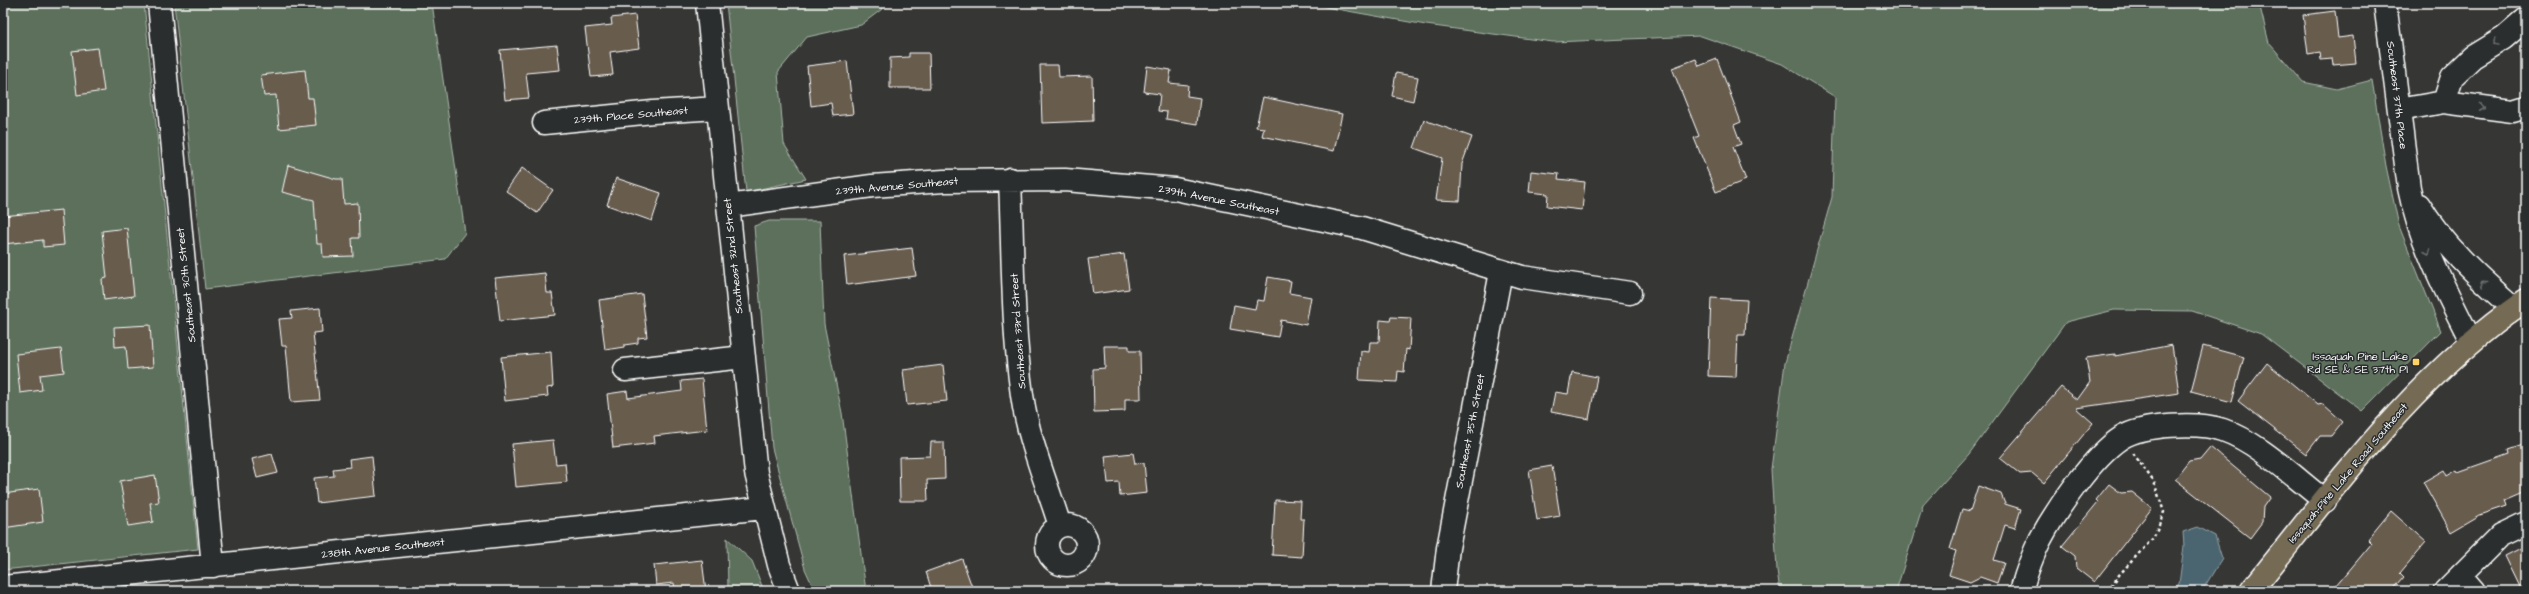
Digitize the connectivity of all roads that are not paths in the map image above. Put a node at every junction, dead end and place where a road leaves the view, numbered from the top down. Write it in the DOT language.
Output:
graph roads {
  1 [pos="159,3"];
  2 [pos="707,3"];
  3 [pos="2385,3"];
  4 [pos="2526,19"];
  5 [pos="2444,102"];
  6 [pos="2526,107"];
  7 [pos="718,108"];
  8 [pos="2399,110"];
  9 [pos="544,123"];
  10 [pos="1010,179"];
  11 [pos="2408,188"];
  12 [pos="728,206"];
  13 [pos="1501,272"];
  14 [pos="1630,293"];
  15 [pos="2520,304"];
  16 [pos="2472,341"];
  17 [pos="744,357"];
  18 [pos="625,370"];
  19 [pos="2325,501"];
  20 [pos="764,508"];
  21 [pos="2526,523"];
  22 [pos="1060,526"];
  23 [pos="213,566"];
  24 [pos="2461,575"];
  25 [pos="3,587"];
  26 [pos="789,591"];
  27 [pos="1443,591"];
  28 [pos="2021,591"];
  29 [pos="2251,591"];
  30 [pos="2445,591"];
  31 [pos="2475,591"];
  1 -- 23 [label="street, Southeast 30th Street"];
  2 -- 7 [label="street, Southeast 32nd Street"];
  3 -- 8 [label="street, Southeast 37th Place"];
  4 -- 5 [label="street, one-way"];
  5 -- 6 [label="street, one-way"];
  5 -- 8 [label="street"];
  7 -- 9 [label="street, 239th Place Southeast"];
  7 -- 12 [label="street, Southeast 32nd Street"];
  8 -- 11 [label="street, Southeast 37th Place"];
  10 -- 12 [label="street, 239th Avenue Southeast"];
  10 -- 13 [label="street, 239th Avenue Southeast"];
  10 -- 22 [label="street, Southeast 33rd Street"];
  15 -- 11 [label="street, Southeast 37th Place, one-way"];
  11 -- 16 [label="street, Southeast 37th Place, one-way"];
  12 -- 17 [label="street, Southeast 32nd Street"];
  13 -- 14 [label="street, 239th Avenue Southeast"];
  13 -- 27 [label="street, Southeast 35th Street"];
  15 -- 16 [label="main road, Issaquah-Pine Lake Road Southeast"];
  16 -- 19 [label="main road, Issaquah-Pine Lake Road Southeast"];
  17 -- 18 [label="street"];
  17 -- 20 [label="street, Southeast 32nd Street"];
  19 -- 28 [label="street"];
  19 -- 29 [label="main road, Issaquah-Pine Lake Road Southeast"];
  20 -- 23 [label="street, 238th Avenue Southeast"];
  20 -- 26 [label="street, Southeast 32nd Street"];
  21 -- 24 [label="street"];
  23 -- 25 [label="street, 238th Avenue Southeast"];
  24 -- 30 [label="street"];
  24 -- 31 [label="street"];
}
